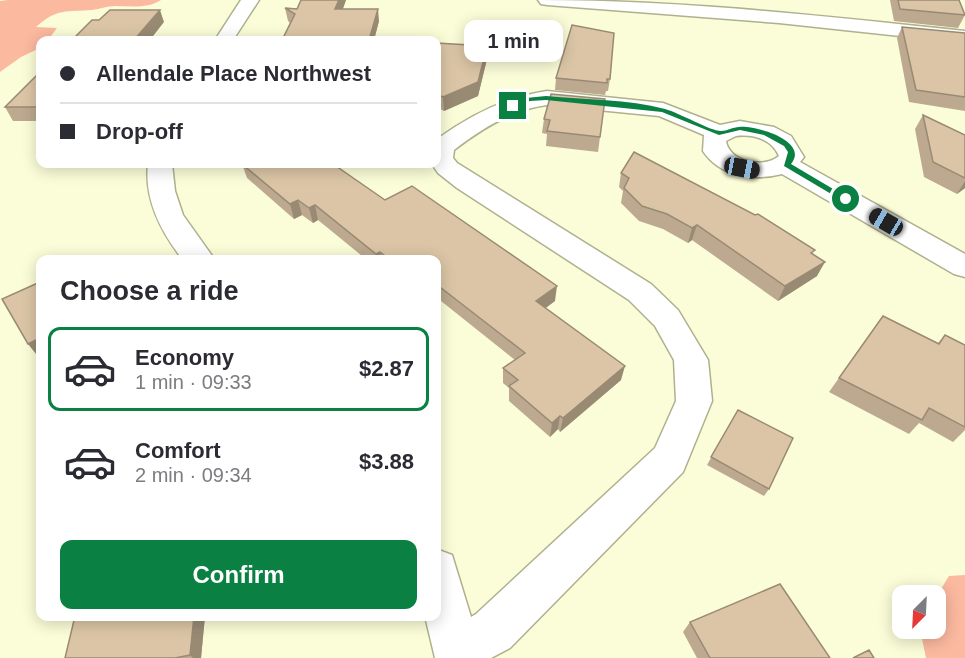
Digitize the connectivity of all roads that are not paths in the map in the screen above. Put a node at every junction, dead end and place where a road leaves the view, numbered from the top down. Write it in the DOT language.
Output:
graph roads {
  1 [pos="250,0"];
  2 [pos="547,0"];
  3 [pos="227,36"];
  4 [pos="965,37"];
  5 [pos="719,133"];
  6 [pos="786,165"];
  7 [pos="160,168"];
  8 [pos="196,255"];
  9 [pos="965,267"];
  10 [pos="441,590"];
  11 [pos="458,654"];
  1 -- 3 [label="street"];
  2 -- 4 [label="street"];
  5 -- 6 [label="street"];
  5 -- 6 [label="street"];
  5 -- 11 [label="street"];
  6 -- 9 [label="street"];
  7 -- 8 [label="street"];
  10 -- 11 [label="street"];
}
